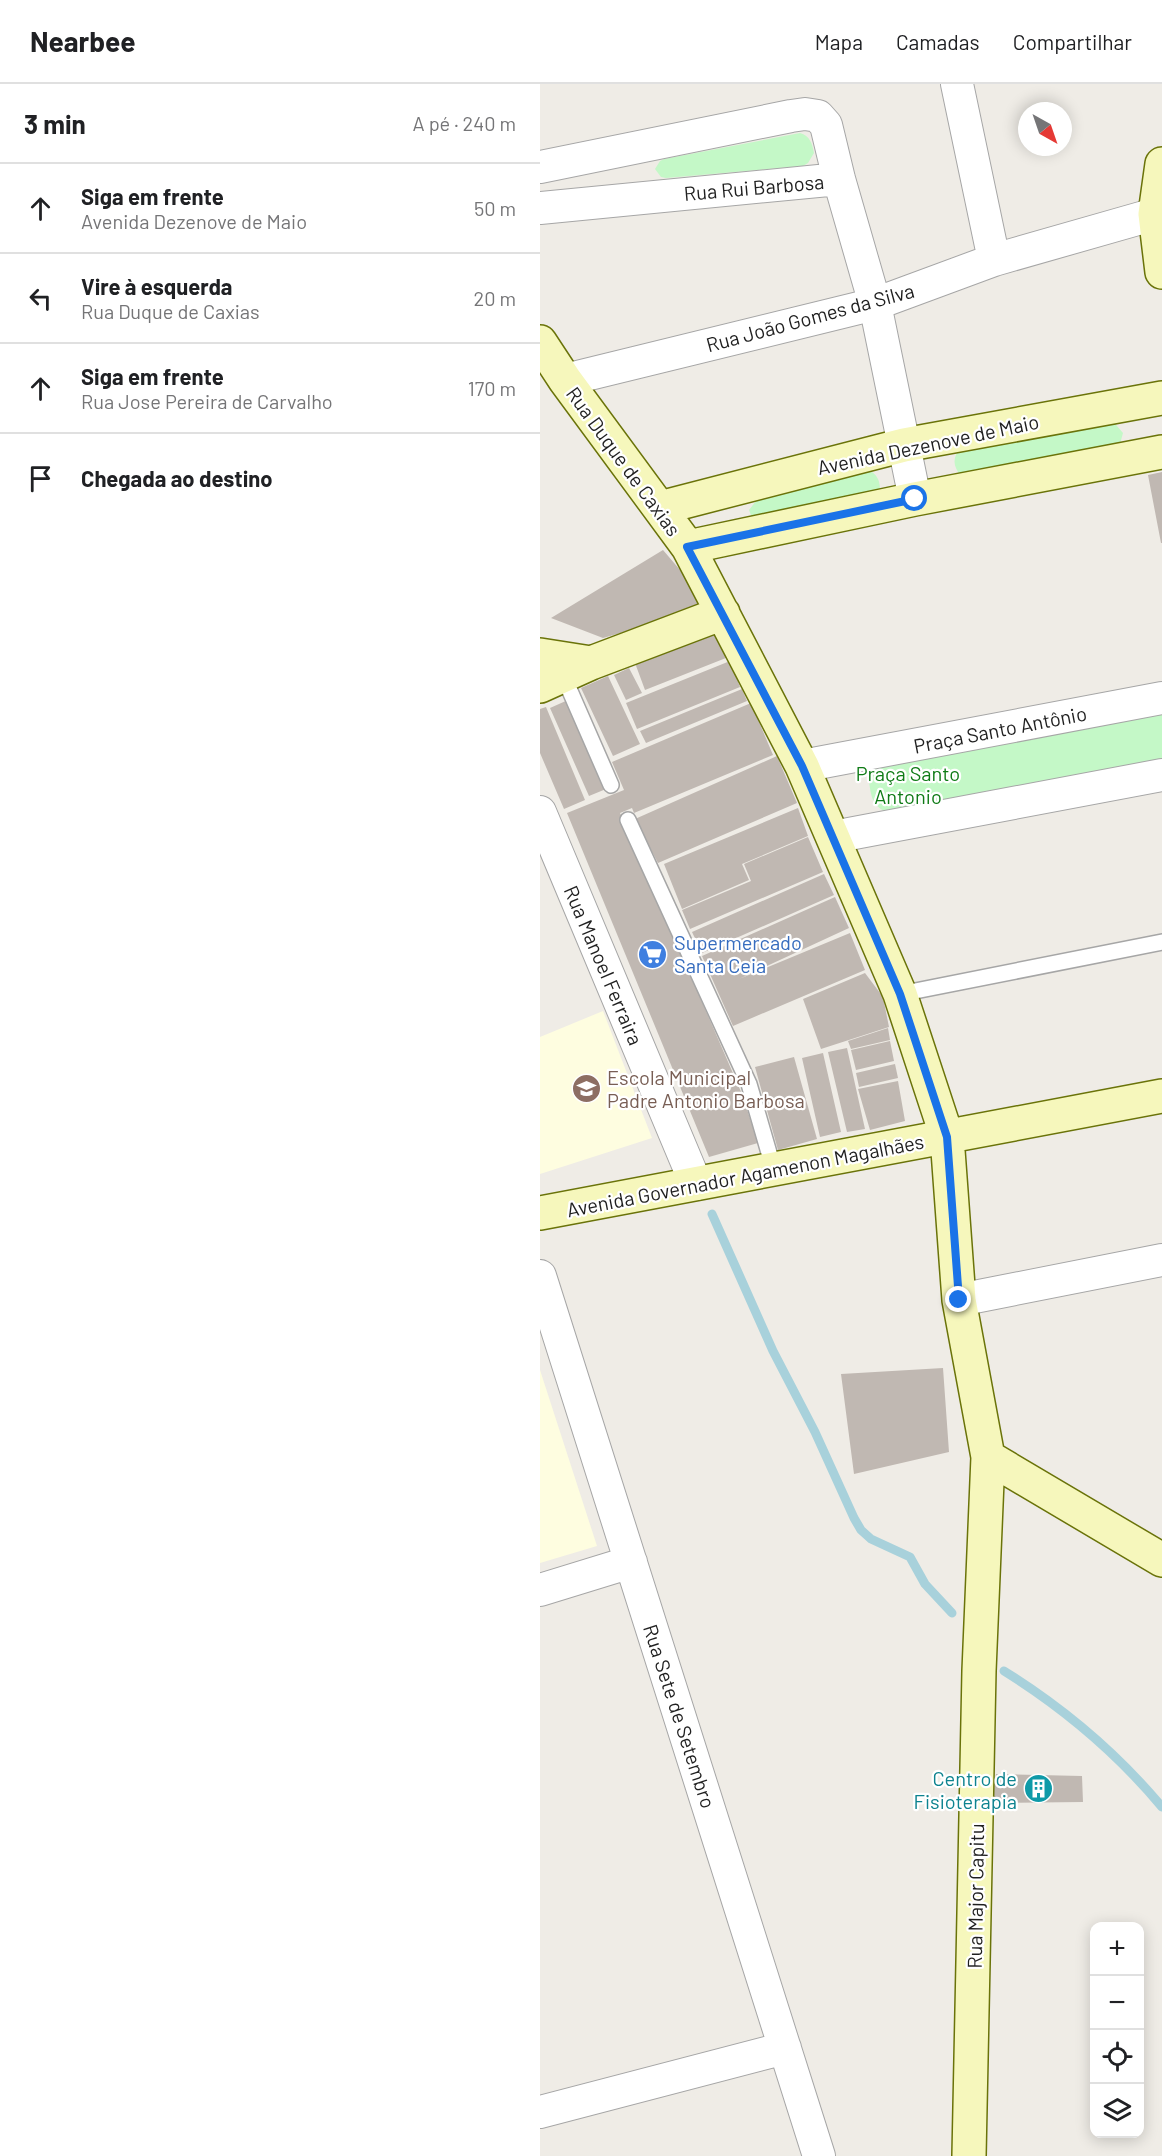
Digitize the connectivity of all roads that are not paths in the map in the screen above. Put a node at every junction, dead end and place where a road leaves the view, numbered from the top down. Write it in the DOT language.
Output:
graph roads {
  1 [pos="957,84"];
  2 [pos="1162,164"];
  3 [pos="540,167"];
  4 [pos="838,179"];
  5 [pos="540,208"];
  6 [pos="1155,214"];
  7 [pos="994,260"];
  8 [pos="1162,272"];
  9 [pos="875,304"];
  10 [pos="540,342"];
  11 [pos="565,380"];
  12 [pos="1162,398"];
  13 [pos="904,445"];
  14 [pos="1162,452"];
  15 [pos="915,499"];
  16 [pos="660,508"];
  17 [pos="687,547"];
  18 [pos="723,613"];
  19 [pos="553,664"];
  20 [pos="1162,698"];
  21 [pos="802,766"];
  22 [pos="1162,775"];
  23 [pos="611,785"];
  24 [pos="540,812"];
  25 [pos="628,820"];
  26 [pos="833,837"];
  27 [pos="1162,942"];
  28 [pos="900,994"];
  29 [pos="1162,1096"];
  30 [pos="947,1137"];
  31 [pos="774,1170"];
  32 [pos="696,1184"];
  33 [pos="540,1213"];
  34 [pos="1162,1260"];
  35 [pos="540,1276"];
  36 [pos="959,1300"];
  37 [pos="988,1457"];
  38 [pos="1162,1560"];
  39 [pos="631,1562"];
  40 [pos="540,1590"];
  41 [pos="785,2048"];
  42 [pos="540,2112"];
  43 [pos="819,2156"];
  44 [pos="969,2156"];
  1 -- 7 [label="street"];
  2 -- 6 [label="street"];
  3 -- 4 [label="street"];
  4 -- 5 [label="street, Rua Rui Barbosa"];
  4 -- 9 [label="street, Rua Rui Barbosa"];
  6 -- 7 [label="street, Rua João Gomes da Silva"];
  6 -- 8 [label="street"];
  7 -- 9 [label="street, Rua João Gomes da Silva"];
  9 -- 11 [label="street, Rua João Gomes da Silva"];
  9 -- 13 [label="street, Rua Rui Barbosa"];
  10 -- 11 [label="street, Rua Duque de Caxias"];
  11 -- 16 [label="street, Rua Duque de Caxias"];
  12 -- 13 [label="street, Avenida Dezenove de Maio"];
  13 -- 15 [label="street, Rua Rui Barbosa"];
  13 -- 16 [label="street, Avenida Dezenove de Maio"];
  14 -- 15 [label="street"];
  15 -- 17 [label="street"];
  16 -- 17 [label="street, Rua Duque de Caxias"];
  17 -- 18 [label="street, Rua Duque de Caxias"];
  18 -- 19 [label="street"];
  18 -- 21 [label="street, Rua Duque de Caxias"];
  19 -- 23 [label="lane"];
  20 -- 21 [label="street, Praça Santo Antônio"];
  21 -- 26 [label="street, Rua Duque de Caxias"];
  22 -- 26 [label="street"];
  24 -- 32 [label="street, Rua Manoel Ferraira"];
  25 -- 31 [label="lane"];
  26 -- 28 [label="street, Rua Duque de Caxias"];
  27 -- 28 [label="lane"];
  28 -- 30 [label="street, Rua Major Capitu"];
  29 -- 30 [label="street, Avenida Governador Agamenon Magalhães"];
  30 -- 31 [label="street, Avenida Governador Agamenon Magalhães"];
  30 -- 36 [label="street, Rua Major Capitu"];
  31 -- 32 [label="street, Avenida Governador Agamenon Magalhães"];
  32 -- 33 [label="street, Avenida Governador Agamenon Magalhães"];
  34 -- 36 [label="street"];
  35 -- 39 [label="street, Rua Sete de Setembro"];
  36 -- 37 [label="street, Rua Major Capitu"];
  37 -- 38 [label="street"];
  37 -- 44 [label="street, Rua Major Capitu"];
  39 -- 40 [label="street"];
  39 -- 41 [label="street, Rua Sete de Setembro"];
  41 -- 42 [label="street"];
  41 -- 43 [label="street, Rua Sete de Setembro"];
}
